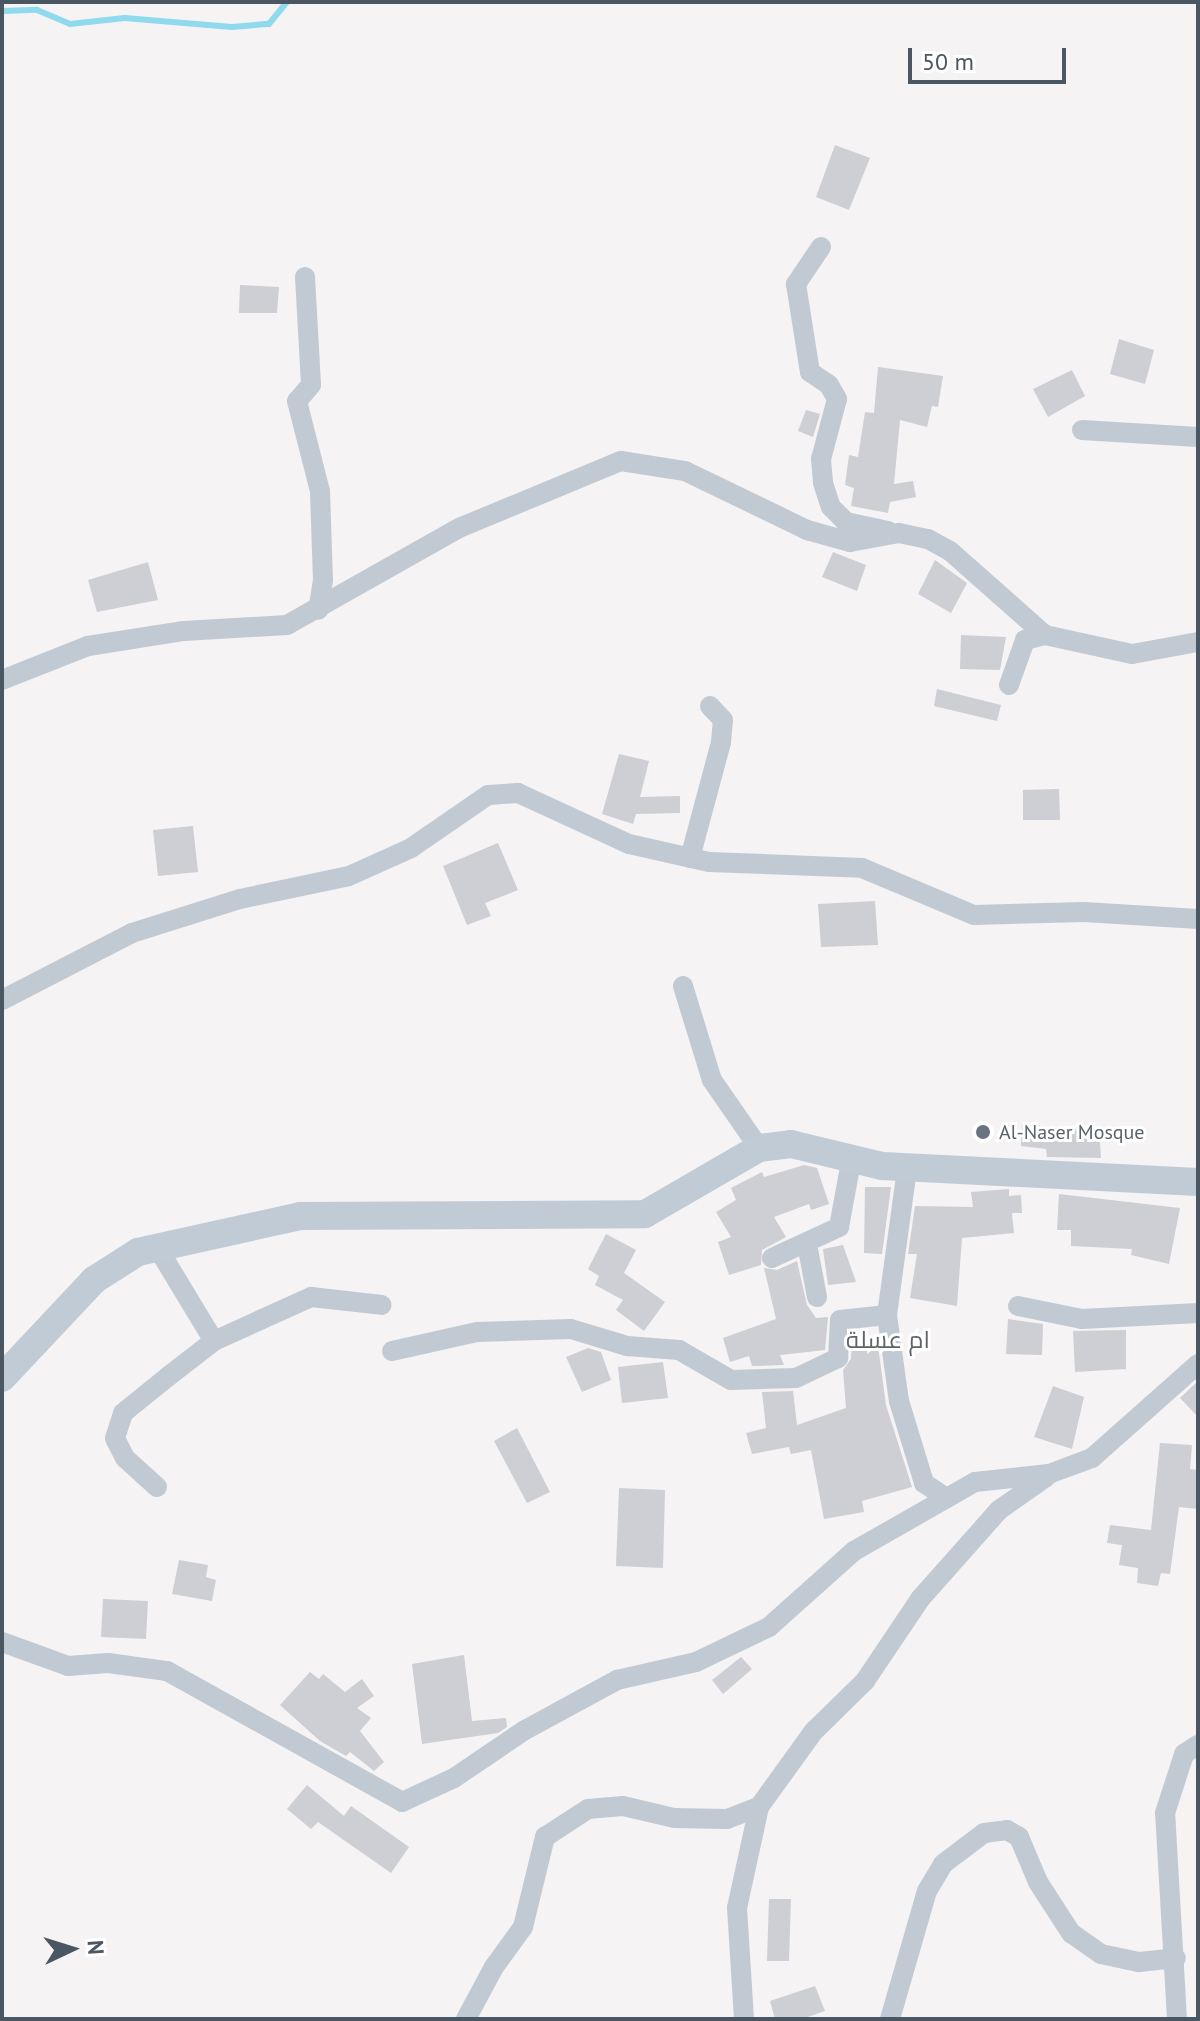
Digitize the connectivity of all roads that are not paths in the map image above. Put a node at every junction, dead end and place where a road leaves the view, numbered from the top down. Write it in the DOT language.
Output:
graph roads {
  1 [pos="821,247"];
  2 [pos="305,277"];
  3 [pos="1082,430"];
  4 [pos="1198,437"];
  5 [pos="899,533"];
  6 [pos="318,610"];
  7 [pos="1045,635"];
  8 [pos="1198,642"];
  9 [pos="2,680"];
  10 [pos="1009,685"];
  11 [pos="710,706"];
  12 [pos="690,858"];
  13 [pos="1198,919"];
  14 [pos="683,986"];
  15 [pos="2,1000"];
  16 [pos="759,1148"];
  17 [pos="852,1156"];
  18 [pos="907,1169"];
  19 [pos="1198,1182"];
  20 [pos="807,1244"];
  21 [pos="157,1247"];
  22 [pos="772,1258"];
  23 [pos="817,1297"];
  24 [pos="382,1305"];
  25 [pos="1018,1306"];
  26 [pos="1198,1313"];
  27 [pos="887,1315"];
  28 [pos="214,1341"];
  29 [pos="392,1351"];
  30 [pos="1198,1364"];
  31 [pos="2,1378"];
  32 [pos="1049,1474"];
  33 [pos="157,1487"];
  34 [pos="946,1498"];
  35 [pos="2,1642"];
  36 [pos="1198,1745"];
  37 [pos="759,1807"];
  38 [pos="1176,1958"];
  39 [pos="466,2019"];
  40 [pos="744,2019"];
  41 [pos="890,2019"];
  42 [pos="1177,2019"];
  1 -- 5 [label="street"];
  2 -- 6 [label="street"];
  3 -- 4 [label="street"];
  5 -- 6 [label="street"];
  5 -- 7 [label="street"];
  6 -- 9 [label="street"];
  7 -- 8 [label="street"];
  7 -- 10 [label="street"];
  11 -- 12 [label="street"];
  12 -- 13 [label="street"];
  12 -- 15 [label="street"];
  14 -- 16 [label="street"];
  16 -- 17 [label="street"];
  16 -- 21 [label="street"];
  17 -- 18 [label="street"];
  17 -- 20 [label="street"];
  18 -- 19 [label="street"];
  18 -- 27 [label="street"];
  20 -- 22 [label="street"];
  20 -- 23 [label="street"];
  21 -- 28 [label="street"];
  21 -- 31 [label="street"];
  24 -- 28 [label="street"];
  25 -- 26 [label="street"];
  27 -- 29 [label="street"];
  27 -- 34 [label="street"];
  28 -- 33 [label="street"];
  30 -- 32 [label="street"];
  32 -- 34 [label="street"];
  32 -- 37 [label="street"];
  34 -- 35 [label="street"];
  36 -- 38 [label="street"];
  37 -- 39 [label="street"];
  37 -- 40 [label="street"];
  38 -- 41 [label="street"];
  38 -- 42 [label="street"];
}
